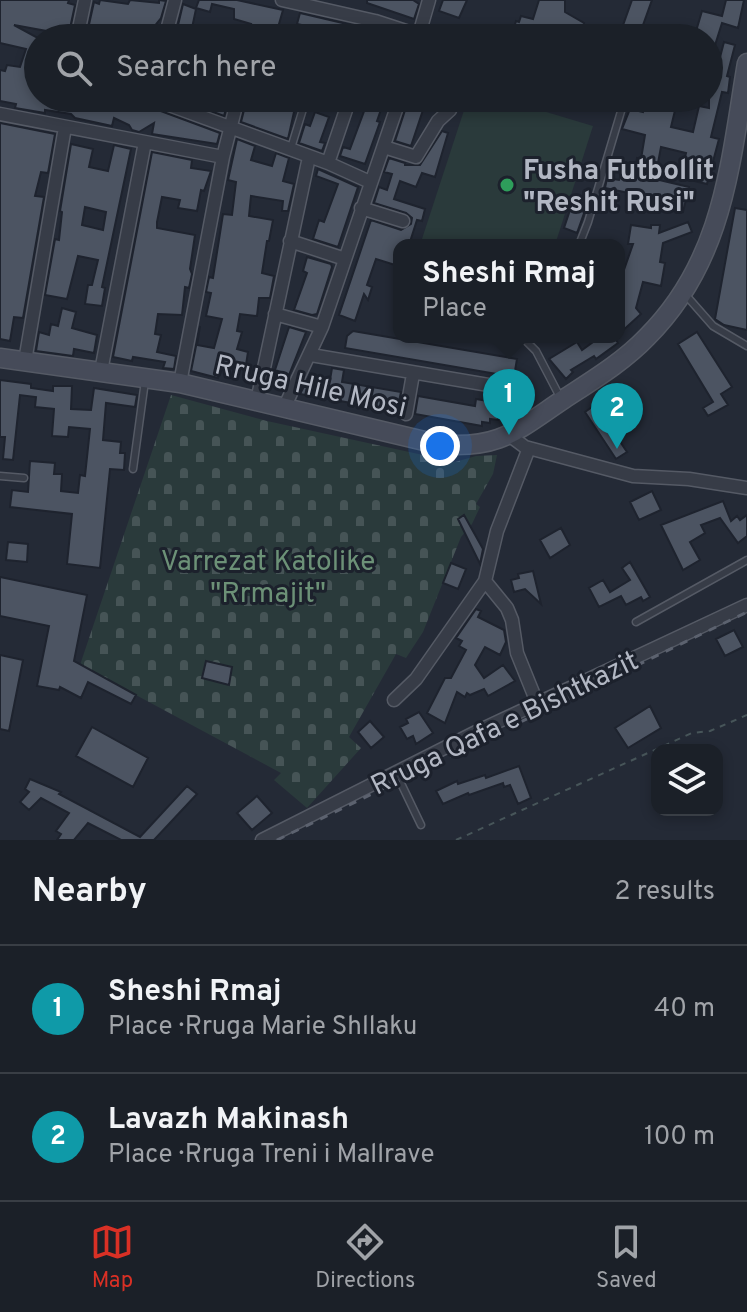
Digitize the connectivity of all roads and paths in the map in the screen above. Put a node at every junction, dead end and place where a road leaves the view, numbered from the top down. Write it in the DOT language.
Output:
graph roads {
  1 [pos="85,0"];
  2 [pos="175,0"];
  3 [pos="282,0"];
  4 [pos="429,0"];
  5 [pos="375,21"];
  6 [pos="80,24"];
  7 [pos="169,24"];
  8 [pos="374,24"];
  9 [pos="383,24"];
  10 [pos="422,24"];
  11 [pos="747,63"];
  12 [pos="743,110"];
  13 [pos="187,112"];
  14 [pos="234,112"];
  15 [pos="302,112"];
  16 [pos="342,112"];
  17 [pos="395,112"];
  18 [pos="448,112"];
  19 [pos="620,112"];
  20 [pos="0,114"];
  21 [pos="65,127"];
  22 [pos="229,128"];
  23 [pos="145,142"];
  24 [pos="384,147"];
  25 [pos="290,149"];
  26 [pos="223,157"];
  27 [pos="309,157"];
  28 [pos="328,163"];
  29 [pos="370,182"];
  30 [pos="361,208"];
  31 [pos="403,221"];
  32 [pos="581,239"];
  33 [pos="290,241"];
  34 [pos="345,259"];
  35 [pos="684,293"];
  36 [pos="275,314"];
  37 [pos="322,327"];
  38 [pos="530,343"];
  39 [pos="747,346"];
  40 [pos="311,355"];
  41 [pos="0,358"];
  42 [pos="25,361"];
  43 [pos="101,371"];
  44 [pos="413,374"];
  45 [pos="146,377"];
  46 [pos="180,383"];
  47 [pos="512,389"];
  48 [pos="257,401"];
  49 [pos="562,401"];
  50 [pos="284,408"];
  51 [pos="406,414"];
  52 [pos="402,435"];
  53 [pos="509,435"];
  54 [pos="529,448"];
  55 [pos="133,469"];
  56 [pos="0,476"];
  57 [pos="24,478"];
  58 [pos="747,488"];
  59 [pos="747,560"];
  60 [pos="485,581"];
  61 [pos="747,605"];
  62 [pos="636,622"];
  63 [pos="394,700"];
  64 [pos="538,705"];
  65 [pos="747,715"];
  66 [pos="396,773"];
  67 [pos="421,825"];
  68 [pos="262,840"];
  69 [pos="456,840"];
  1 -- 6 [label="street"];
  2 -- 7 [label="street"];
  3 -- 5 [label="street"];
  4 -- 10 [label="street"];
  5 -- 8 [label="street"];
  5 -- 9 [label="street"];
  11 -- 12 [label="main road, Rruga Hile Mosi"];
  12 -- 35 [label="main road, Rruga Hile Mosi"];
  13 -- 22 [label="street"];
  14 -- 22 [label="street"];
  15 -- 25 [label="lane"];
  16 -- 28 [label="street"];
  17 -- 24 [label="street"];
  18 -- 24 [label="street"];
  19 -- 32 [label="lane"];
  20 -- 21 [label="street"];
  21 -- 23 [label="street"];
  21 -- 42 [label="street"];
  22 -- 25 [label="street"];
  22 -- 26 [label="street"];
  23 -- 26 [label="street"];
  23 -- 43 [label="street"];
  24 -- 29 [label="street"];
  25 -- 27 [label="street"];
  26 -- 46 [label="street"];
  27 -- 28 [label="street"];
  27 -- 33 [label="street"];
  28 -- 29 [label="street"];
  29 -- 30 [label="street"];
  30 -- 31 [label="street"];
  30 -- 34 [label="street"];
  33 -- 34 [label="street"];
  33 -- 36 [label="street"];
  34 -- 37 [label="street"];
  35 -- 39 [label="lane"];
  35 -- 49 [label="main road, Rruga Hile Mosi"];
  36 -- 37 [label="street"];
  36 -- 48 [label="street"];
  37 -- 40 [label="street"];
  38 -- 49 [label="lane"];
  40 -- 44 [label="street"];
  40 -- 50 [label="street"];
  41 -- 42 [label="main road, Rruga Hile Mosi"];
  42 -- 43 [label="main road, Rruga Hile Mosi"];
  43 -- 45 [label="main road, Rruga Hile Mosi"];
  44 -- 47 [label="street"];
  44 -- 51 [label="street"];
  45 -- 46 [label="main road, Rruga Hile Mosi"];
  45 -- 55 [label="lane"];
  46 -- 48 [label="main road, Rruga Hile Mosi"];
  48 -- 50 [label="main road, Rruga Hile Mosi"];
  49 -- 53 [label="main road, Rruga Hile Mosi"];
  50 -- 52 [label="main road, Rruga Hile Mosi"];
  51 -- 52 [label="lane"];
  52 -- 53 [label="main road, Rruga Hile Mosi"];
  53 -- 54 [label="street"];
  54 -- 58 [label="street"];
  54 -- 60 [label="street"];
  56 -- 57 [label="lane"];
  59 -- 62 [label="lane, Rruga Qafa e Bishtkazit"];
  60 -- 63 [label="street"];
  60 -- 64 [label="street"];
  61 -- 64 [label="street, Rruga Qafa e Bishtkazit"];
  64 -- 66 [label="street, Rruga Qafa e Bishtkazit"];
  65 -- 69 [label="path"];
  66 -- 67 [label="lane"];
  66 -- 68 [label="street, Rruga Qafa e Bishtkazit"];
}
